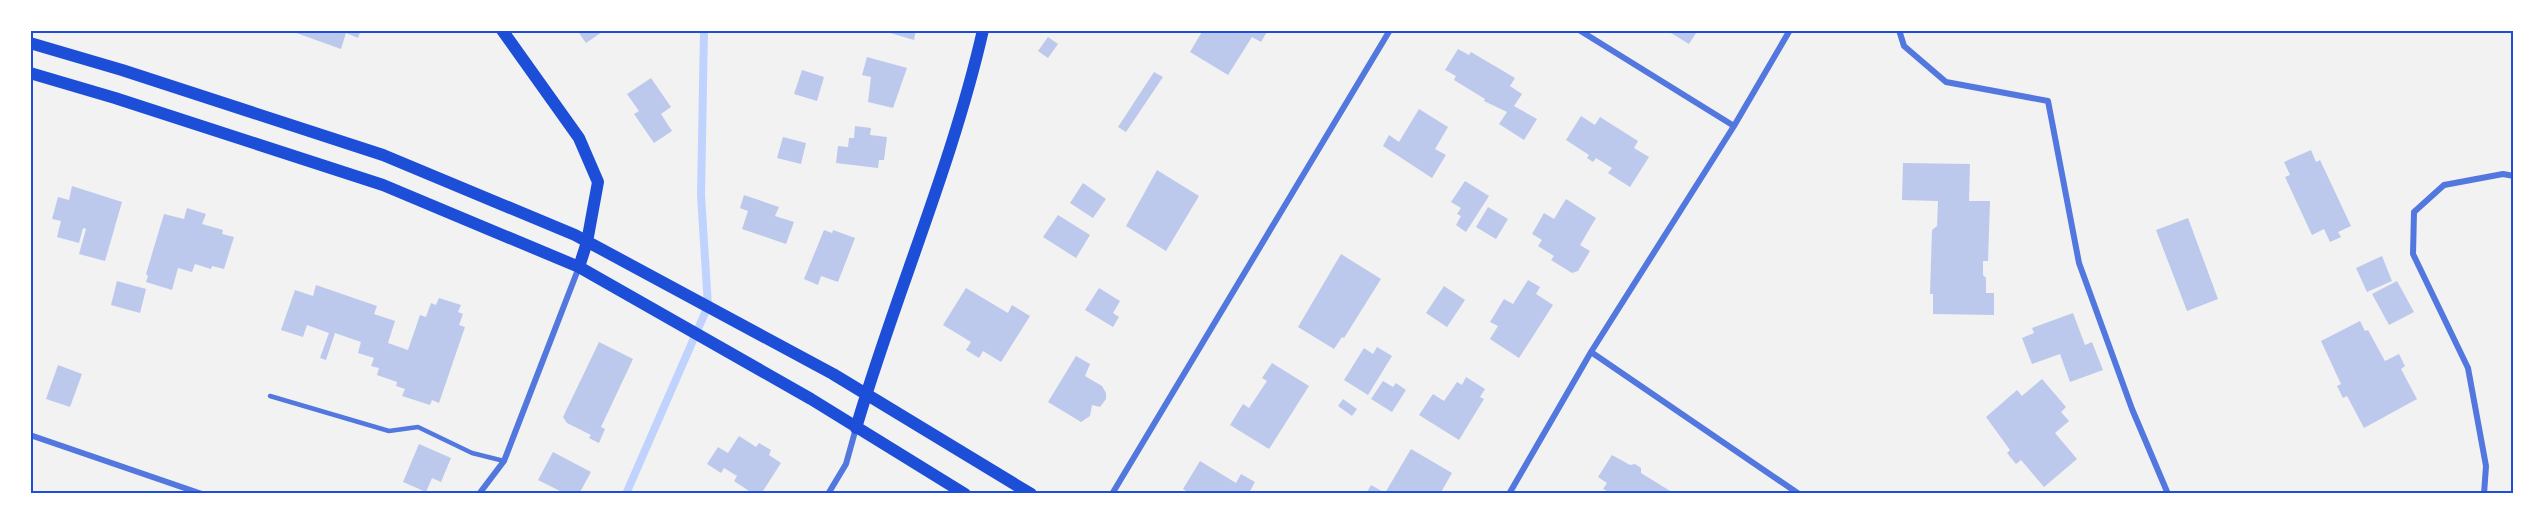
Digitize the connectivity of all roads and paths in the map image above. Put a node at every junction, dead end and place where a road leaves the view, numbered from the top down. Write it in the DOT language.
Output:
graph roads {
  1 [pos="502,30"];
  2 [pos="983,30"];
  3 [pos="1390,30"];
  4 [pos="1579,30"];
  5 [pos="1790,30"];
  6 [pos="1899,30"];
  7 [pos="30,43"];
  8 [pos="30,74"];
  9 [pos="1734,126"];
  10 [pos="2514,176"];
  11 [pos="587,242"];
  12 [pos="579,267"];
  13 [pos="1591,352"];
  14 [pos="866,394"];
  15 [pos="270,396"];
  16 [pos="856,428"];
  17 [pos="30,435"];
  18 [pos="504,461"];
  19 [pos="202,494"];
  20 [pos="479,494"];
  21 [pos="828,494"];
  22 [pos="965,494"];
  23 [pos="1031,494"];
  24 [pos="1112,494"];
  25 [pos="1509,494"];
  26 [pos="1799,494"];
  27 [pos="2168,494"];
  28 [pos="2484,494"];
  1 -- 11 [label="main road"];
  2 -- 14 [label="main road"];
  3 -- 24 [label="street"];
  4 -- 9 [label="street"];
  5 -- 9 [label="street"];
  6 -- 27 [label="street"];
  7 -- 11 [label="main road"];
  8 -- 12 [label="main road"];
  9 -- 13 [label="street"];
  10 -- 28 [label="street"];
  11 -- 12 [label="main road"];
  11 -- 14 [label="main road"];
  12 -- 16 [label="main road"];
  12 -- 18 [label="street"];
  13 -- 25 [label="street"];
  13 -- 26 [label="street"];
  14 -- 16 [label="main road"];
  14 -- 23 [label="main road"];
  15 -- 18 [label="lane"];
  16 -- 21 [label="street"];
  16 -- 22 [label="main road"];
  17 -- 19 [label="street"];
  18 -- 20 [label="street"];
}
